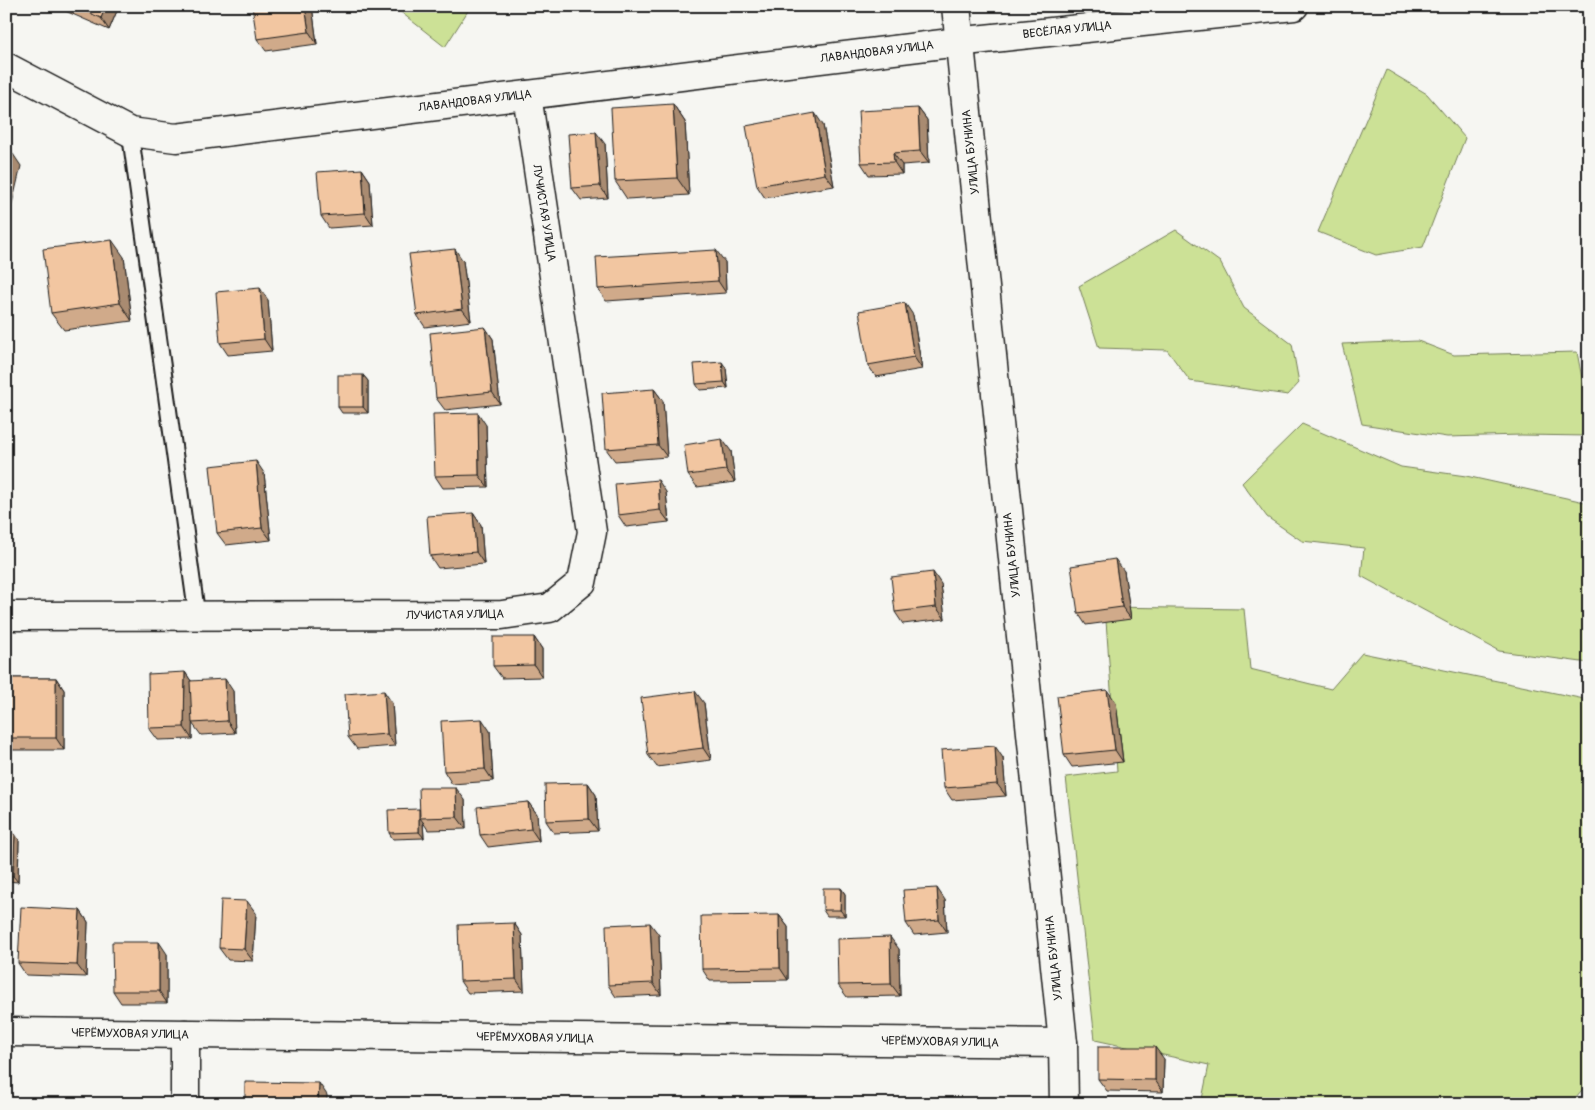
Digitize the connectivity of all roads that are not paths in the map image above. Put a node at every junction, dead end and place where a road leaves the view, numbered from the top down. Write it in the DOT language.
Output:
graph roads {
  1 [pos="956,6"];
  2 [pos="1294,6"];
  3 [pos="959,42"];
  4 [pos="6,67"];
  5 [pos="527,95"];
  6 [pos="130,132"];
  7 [pos="6,616"];
  8 [pos="197,616"];
  9 [pos="6,1032"];
  10 [pos="185,1034"];
  11 [pos="1063,1043"];
  12 [pos="185,1104"];
  13 [pos="1064,1104"];
  1 -- 3 [label="street, УЛИЦА БУНИНА"];
  2 -- 3 [label="street, ВЕСЁЛАЯ УЛИЦА"];
  3 -- 5 [label="street, ЛАВАНДОВАЯ УЛИЦА"];
  3 -- 11 [label="street, УЛИЦА БУНИНА"];
  4 -- 6 [label="street, ЛАВАНДОВАЯ УЛИЦА"];
  5 -- 6 [label="street, ЛАВАНДОВАЯ УЛИЦА"];
  5 -- 8 [label="street, ЛУЧИСТАЯ УЛИЦА"];
  6 -- 8 [label="lane"];
  7 -- 8 [label="street, ЛУЧИСТАЯ УЛИЦА"];
  9 -- 10 [label="street, ЧЕРЁМУХОВАЯ УЛИЦА"];
  10 -- 11 [label="street, ЧЕРЁМУХОВАЯ УЛИЦА"];
  10 -- 12 [label="street"];
  11 -- 13 [label="street, УЛИЦА БУНИНА"];
}
